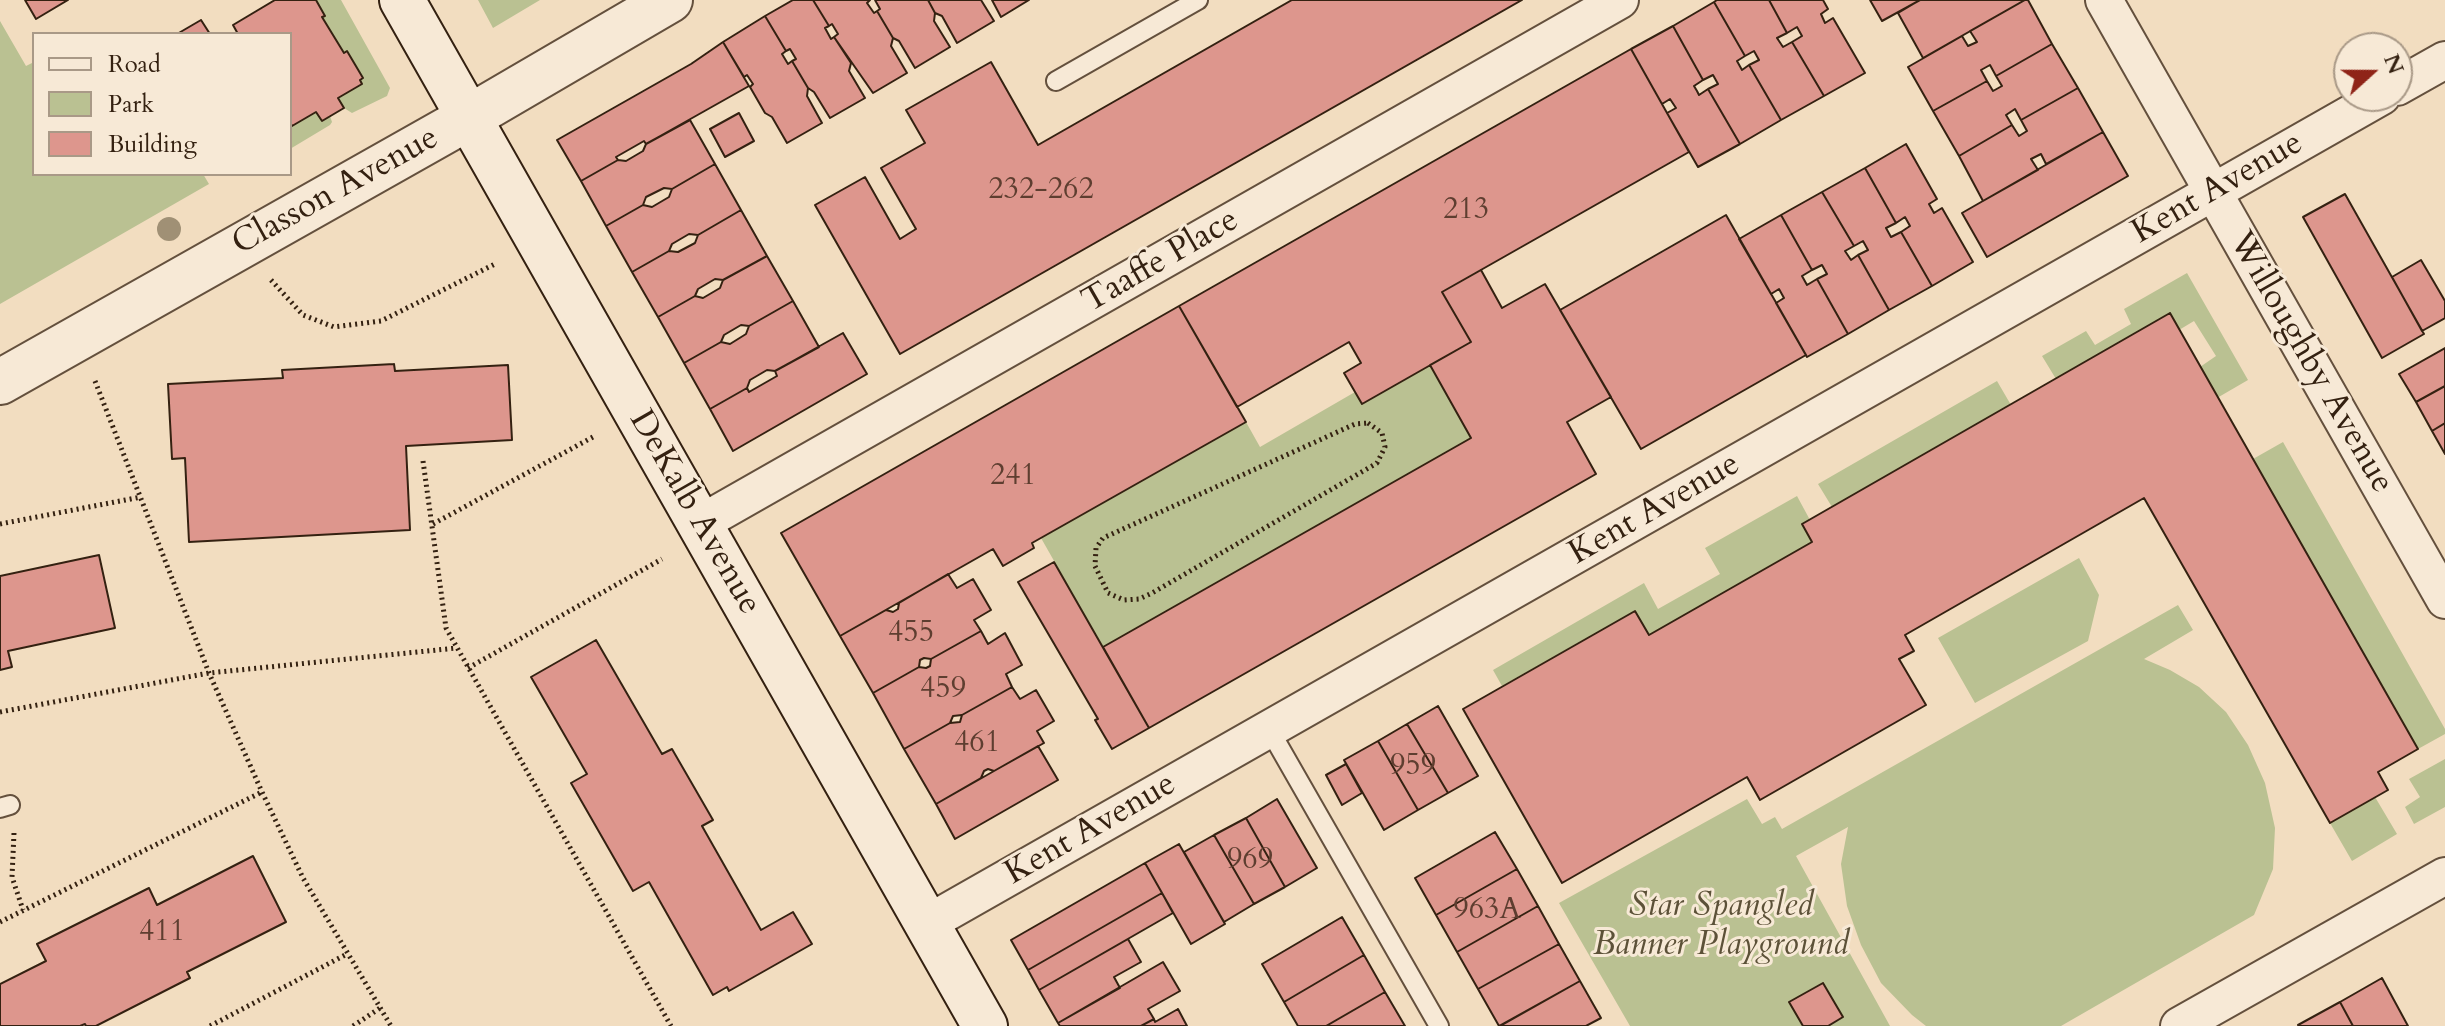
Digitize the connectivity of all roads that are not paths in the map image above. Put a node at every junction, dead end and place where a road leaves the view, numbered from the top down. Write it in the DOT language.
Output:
graph roads {
  1 [pos="402,0"];
  2 [pos="670,0"];
  3 [pos="1198,0"];
  4 [pos="2104,0"];
  5 [pos="1599,5"];
  6 [pos="2445,60"];
  7 [pos="2413,78"];
  8 [pos="1056,81"];
  9 [pos="2354,112"];
  10 [pos="468,118"];
  11 [pos="2213,192"];
  12 [pos="0,382"];
  13 [pos="701,523"];
  14 [pos="2445,600"];
  15 [pos="1269,729"];
  16 [pos="2445,876"];
  17 [pos="928,923"];
  18 [pos="985,1026"];
  19 [pos="1439,1026"];
  20 [pos="2179,1026"];
  1 -- 10 [label="main road, DeKalb Avenue"];
  2 -- 10 [label="main road, Classon Avenue"];
  3 -- 8 [label="lane"];
  4 -- 11 [label="street, Willoughby Avenue"];
  5 -- 13 [label="street, Taaffe Place"];
  6 -- 7 [label="street"];
  9 -- 11 [label="street, Kent Avenue"];
  10 -- 12 [label="main road, Classon Avenue"];
  10 -- 13 [label="main road, DeKalb Avenue"];
  11 -- 14 [label="street, Willoughby Avenue"];
  11 -- 15 [label="street, Kent Avenue"];
  13 -- 17 [label="main road, DeKalb Avenue"];
  15 -- 17 [label="street, Kent Avenue"];
  15 -- 19 [label="lane"];
  16 -- 20 [label="street"];
  17 -- 18 [label="main road, DeKalb Avenue"];
}
